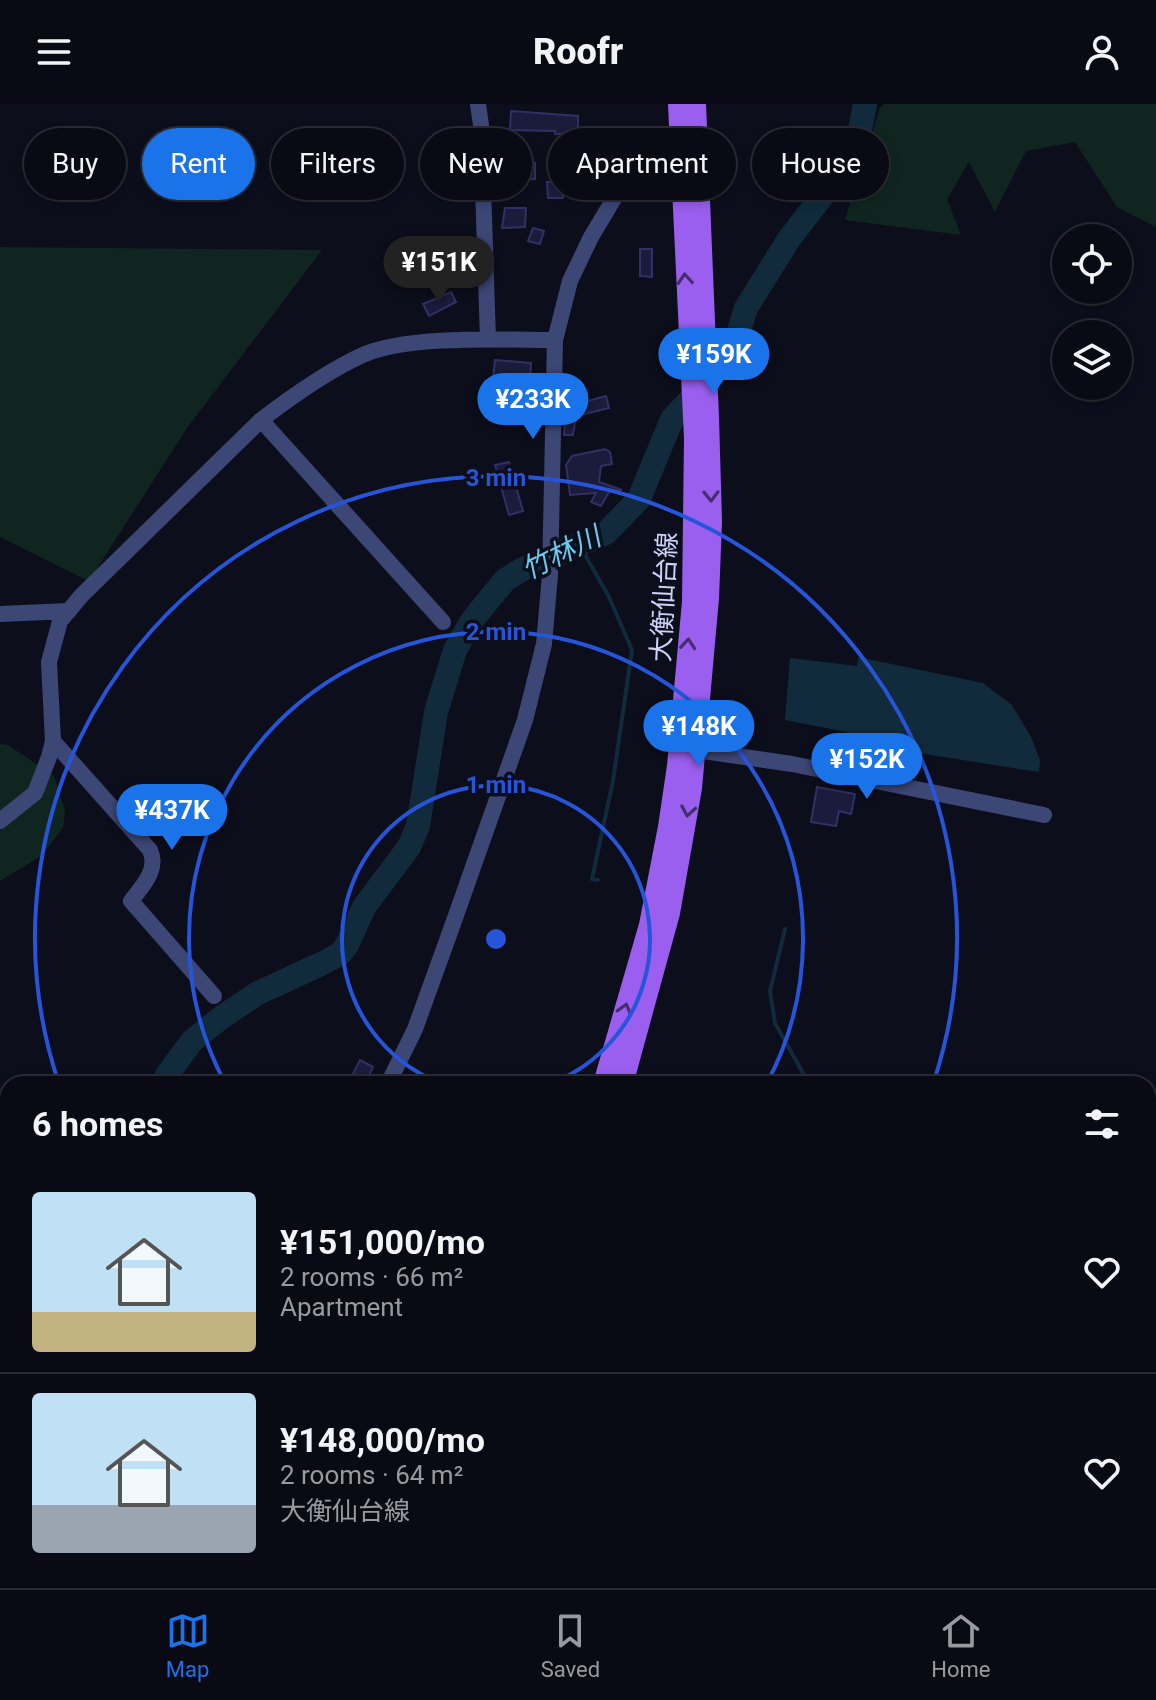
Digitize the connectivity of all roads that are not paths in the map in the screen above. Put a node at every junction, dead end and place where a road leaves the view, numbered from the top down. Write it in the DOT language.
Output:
graph roads {
  1 [pos="478,104"];
  2 [pos="678,104"];
  3 [pos="696,104"];
  4 [pos="678,128"];
  5 [pos="613,200"];
  6 [pos="682,200"];
  7 [pos="488,340"];
  8 [pos="555,340"];
  9 [pos="261,420"];
  10 [pos="69,611"];
  11 [pos="0,614"];
  12 [pos="443,622"];
  13 [pos="53,741"];
  14 [pos="696,750"];
  15 [pos="1044,815"];
  16 [pos="0,821"];
  17 [pos="214,996"];
  18 [pos="392,1076"];
  19 [pos="605,1076"];
  20 [pos="625,1076"];
  1 -- 7 [label="street"];
  2 -- 4 [label="main road, 大衡仙台線"];
  3 -- 14 [label="main road, 大衡仙台線, one-way"];
  5 -- 8 [label="street"];
  19 -- 6 [label="main road, 大衡仙台線, one-way"];
  7 -- 8 [label="street"];
  7 -- 9 [label="street"];
  8 -- 18 [label="street"];
  9 -- 10 [label="street"];
  9 -- 12 [label="street"];
  10 -- 11 [label="street"];
  10 -- 13 [label="street"];
  13 -- 16 [label="street"];
  13 -- 17 [label="street"];
  14 -- 15 [label="street"];
  14 -- 20 [label="main road, 大衡仙台線, one-way"];
}
